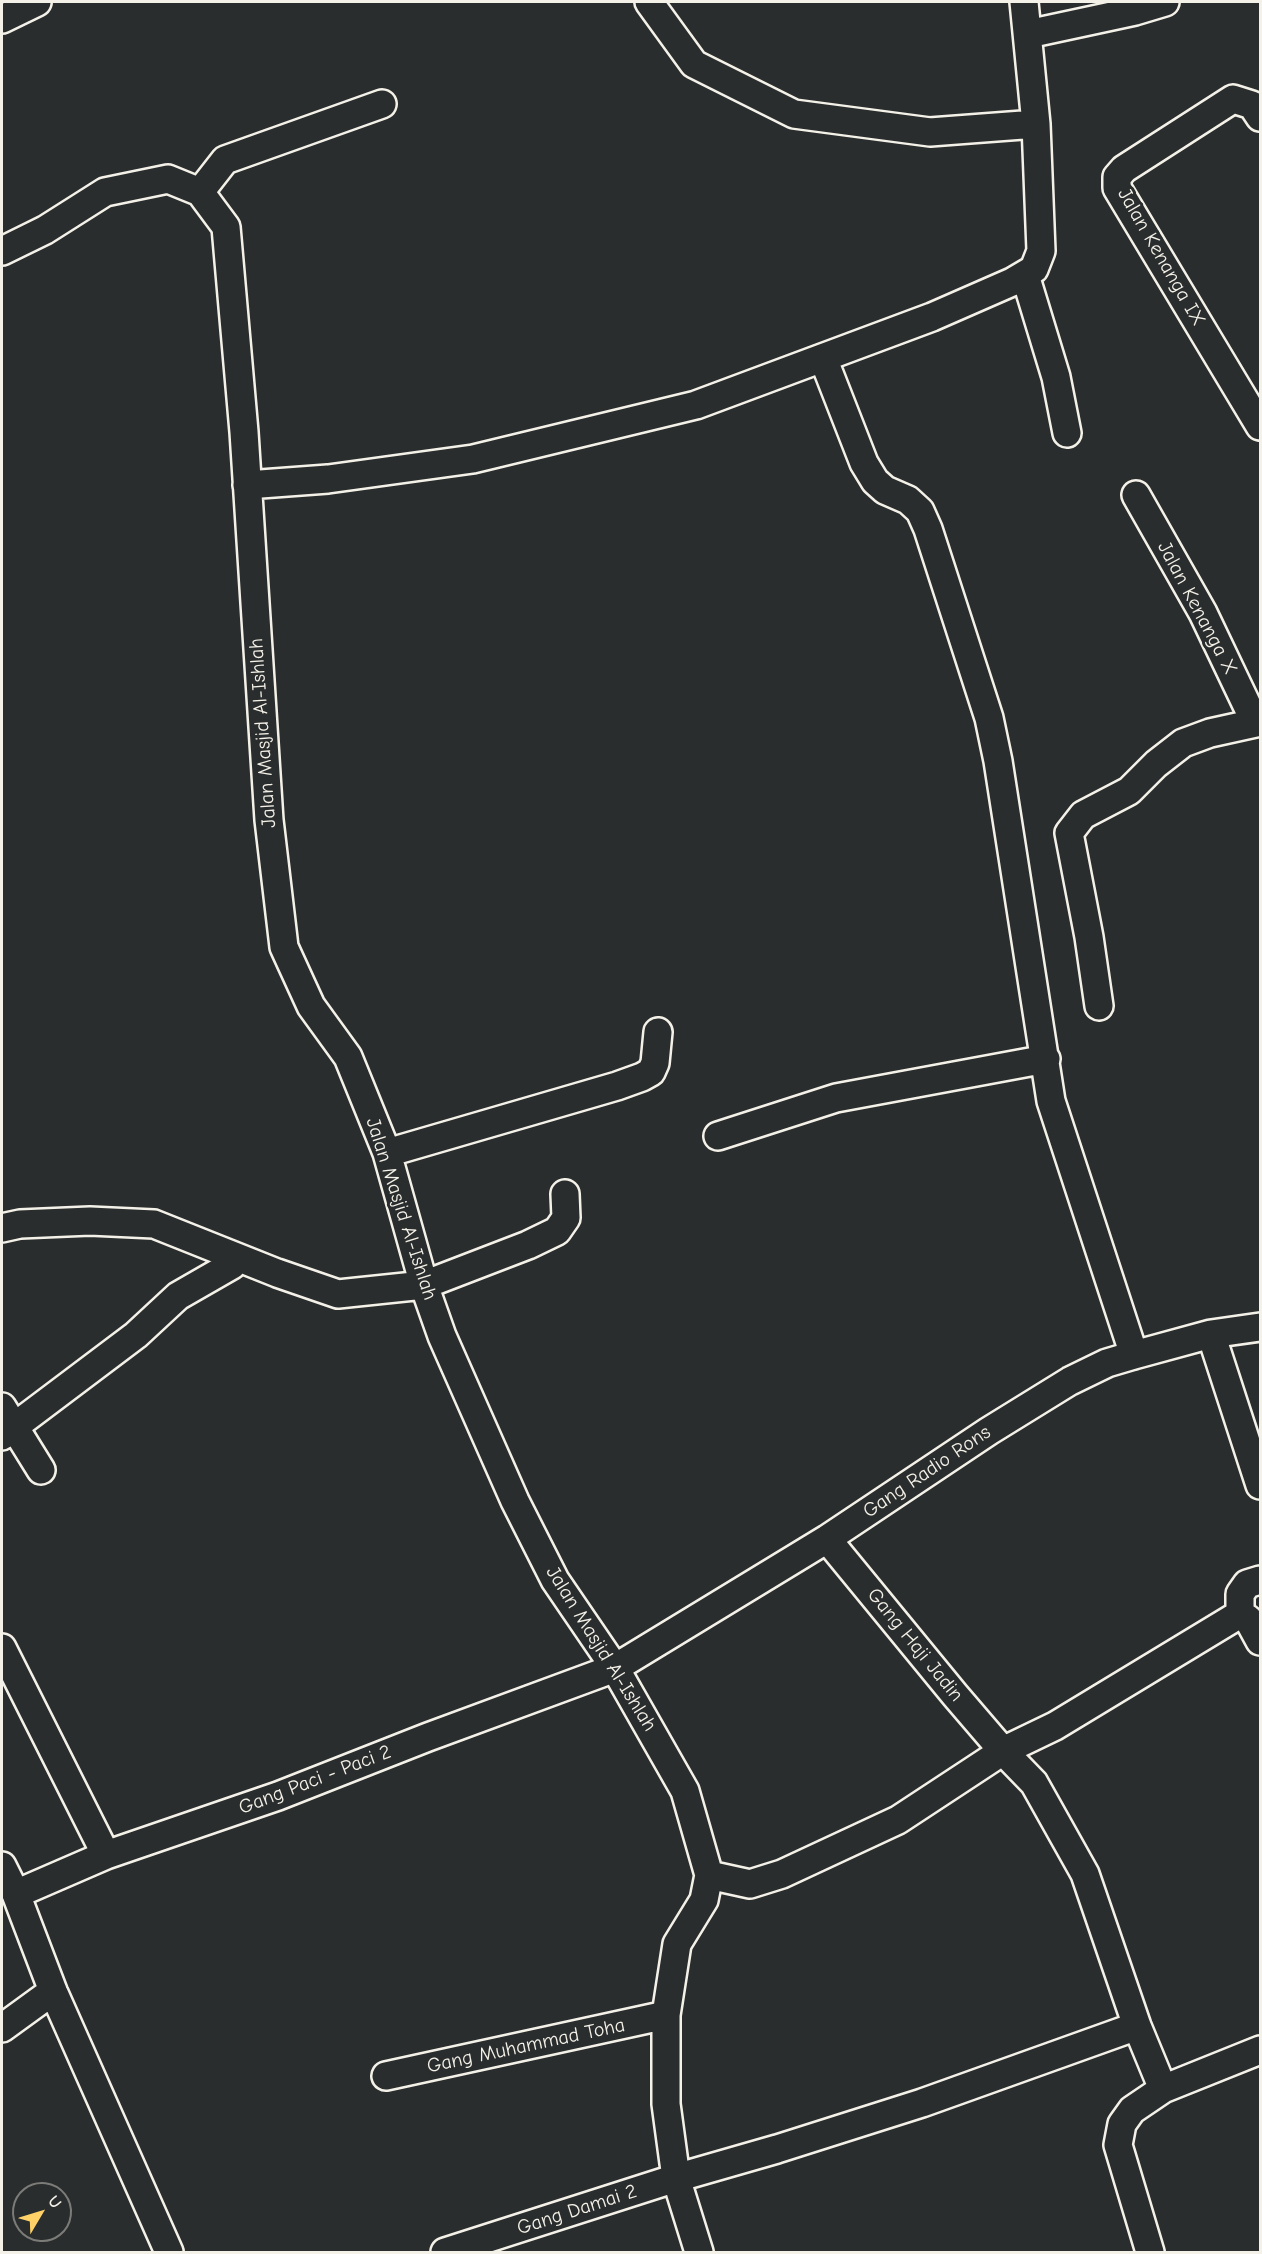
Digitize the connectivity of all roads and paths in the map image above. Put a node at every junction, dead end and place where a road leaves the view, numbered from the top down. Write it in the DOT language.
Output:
graph roads {
  1 [pos="37,2"];
  2 [pos="649,2"];
  3 [pos="1024,2"];
  4 [pos="1165,2"];
  5 [pos="2,19"];
  6 [pos="1028,34"];
  7 [pos="382,104"];
  8 [pos="1260,117"];
  9 [pos="1036,124"];
  10 [pos="200,192"];
  11 [pos="2,251"];
  12 [pos="1025,274"];
  13 [pos="823,358"];
  14 [pos="1260,426"];
  15 [pos="1067,433"];
  16 [pos="247,485"];
  17 [pos="1136,495"];
  18 [pos="1258,722"];
  19 [pos="1099,1006"];
  20 [pos="658,1032"];
  21 [pos="1046,1059"];
  22 [pos="718,1136"];
  23 [pos="387,1153"];
  24 [pos="565,1194"];
  25 [pos="2,1228"];
  26 [pos="232,1265"];
  27 [pos="424,1285"];
  28 [pos="1260,1327"];
  29 [pos="1211,1334"];
  30 [pos="1134,1355"];
  31 [pos="6,1424"];
  32 [pos="41,1470"];
  33 [pos="1260,1485"];
  34 [pos="828,1539"];
  35 [pos="1260,1580"];
  36 [pos="1240,1614"];
  37 [pos="1260,1641"];
  38 [pos="2,1648"];
  39 [pos="615,1668"];
  40 [pos="1003,1751"];
  41 [pos="106,1855"];
  42 [pos="2,1866"];
  43 [pos="709,1875"];
  44 [pos="16,1894"];
  45 [pos="53,1991"];
  46 [pos="666,2015"];
  47 [pos="1137,2026"];
  48 [pos="2,2028"];
  49 [pos="1260,2050"];
  50 [pos="386,2076"];
  51 [pos="1163,2089"];
  52 [pos="676,2178"];
  53 [pos="169,2253"];
  54 [pos="445,2253"];
  55 [pos="699,2253"];
  56 [pos="1150,2253"];
  1 -- 5 [label="street"];
  2 -- 9 [label="street"];
  3 -- 6 [label="street"];
  4 -- 6 [label="street"];
  6 -- 9 [label="street"];
  7 -- 10 [label="street"];
  8 -- 14 [label="street, Jalan Kenanga IX"];
  9 -- 12 [label="street"];
  10 -- 11 [label="street, Jalan Masjid Al-Ishlah"];
  10 -- 16 [label="street, Jalan Masjid Al-Ishlah"];
  12 -- 13 [label="street"];
  12 -- 15 [label="street"];
  13 -- 16 [label="street"];
  13 -- 21 [label="street"];
  16 -- 23 [label="street, Jalan Masjid Al-Ishlah"];
  17 -- 18 [label="street, Jalan Kenanga X"];
  18 -- 19 [label="street"];
  20 -- 23 [label="street"];
  21 -- 22 [label="street"];
  21 -- 30 [label="street"];
  23 -- 27 [label="street, Jalan Masjid Al-Ishlah"];
  24 -- 27 [label="street"];
  25 -- 27 [label="street"];
  26 -- 31 [label="street"];
  27 -- 39 [label="street, Jalan Masjid Al-Ishlah"];
  28 -- 29 [label="street, Gang Radio Rons"];
  29 -- 30 [label="street, Gang Radio Rons"];
  29 -- 33 [label="street"];
  30 -- 34 [label="street, Gang Radio Rons"];
  31 -- 32 [label="street"];
  34 -- 39 [label="street, Gang Radio Rons"];
  34 -- 40 [label="street, Gang Haji Jadin"];
  35 -- 36 [label="street"];
  36 -- 37 [label="street"];
  36 -- 40 [label="street"];
  38 -- 41 [label="street"];
  39 -- 41 [label="street, Gang Paci - Paci 2"];
  39 -- 43 [label="street, Jalan Masjid Al-Ishlah"];
  40 -- 43 [label="street"];
  40 -- 47 [label="street, Gang Haji Jadin"];
  41 -- 44 [label="street, Gang Paci - Paci 2"];
  42 -- 44 [label="street"];
  43 -- 46 [label="street"];
  44 -- 45 [label="street"];
  45 -- 48 [label="street"];
  45 -- 53 [label="street"];
  46 -- 50 [label="street, Gang Muhammad Toha"];
  46 -- 52 [label="street"];
  47 -- 51 [label="street, Gang Haji Jadin"];
  47 -- 52 [label="street, Gang Damai 2"];
  49 -- 51 [label="street"];
  51 -- 56 [label="street"];
  52 -- 54 [label="street, Gang Damai 2"];
  52 -- 55 [label="street"];
}
